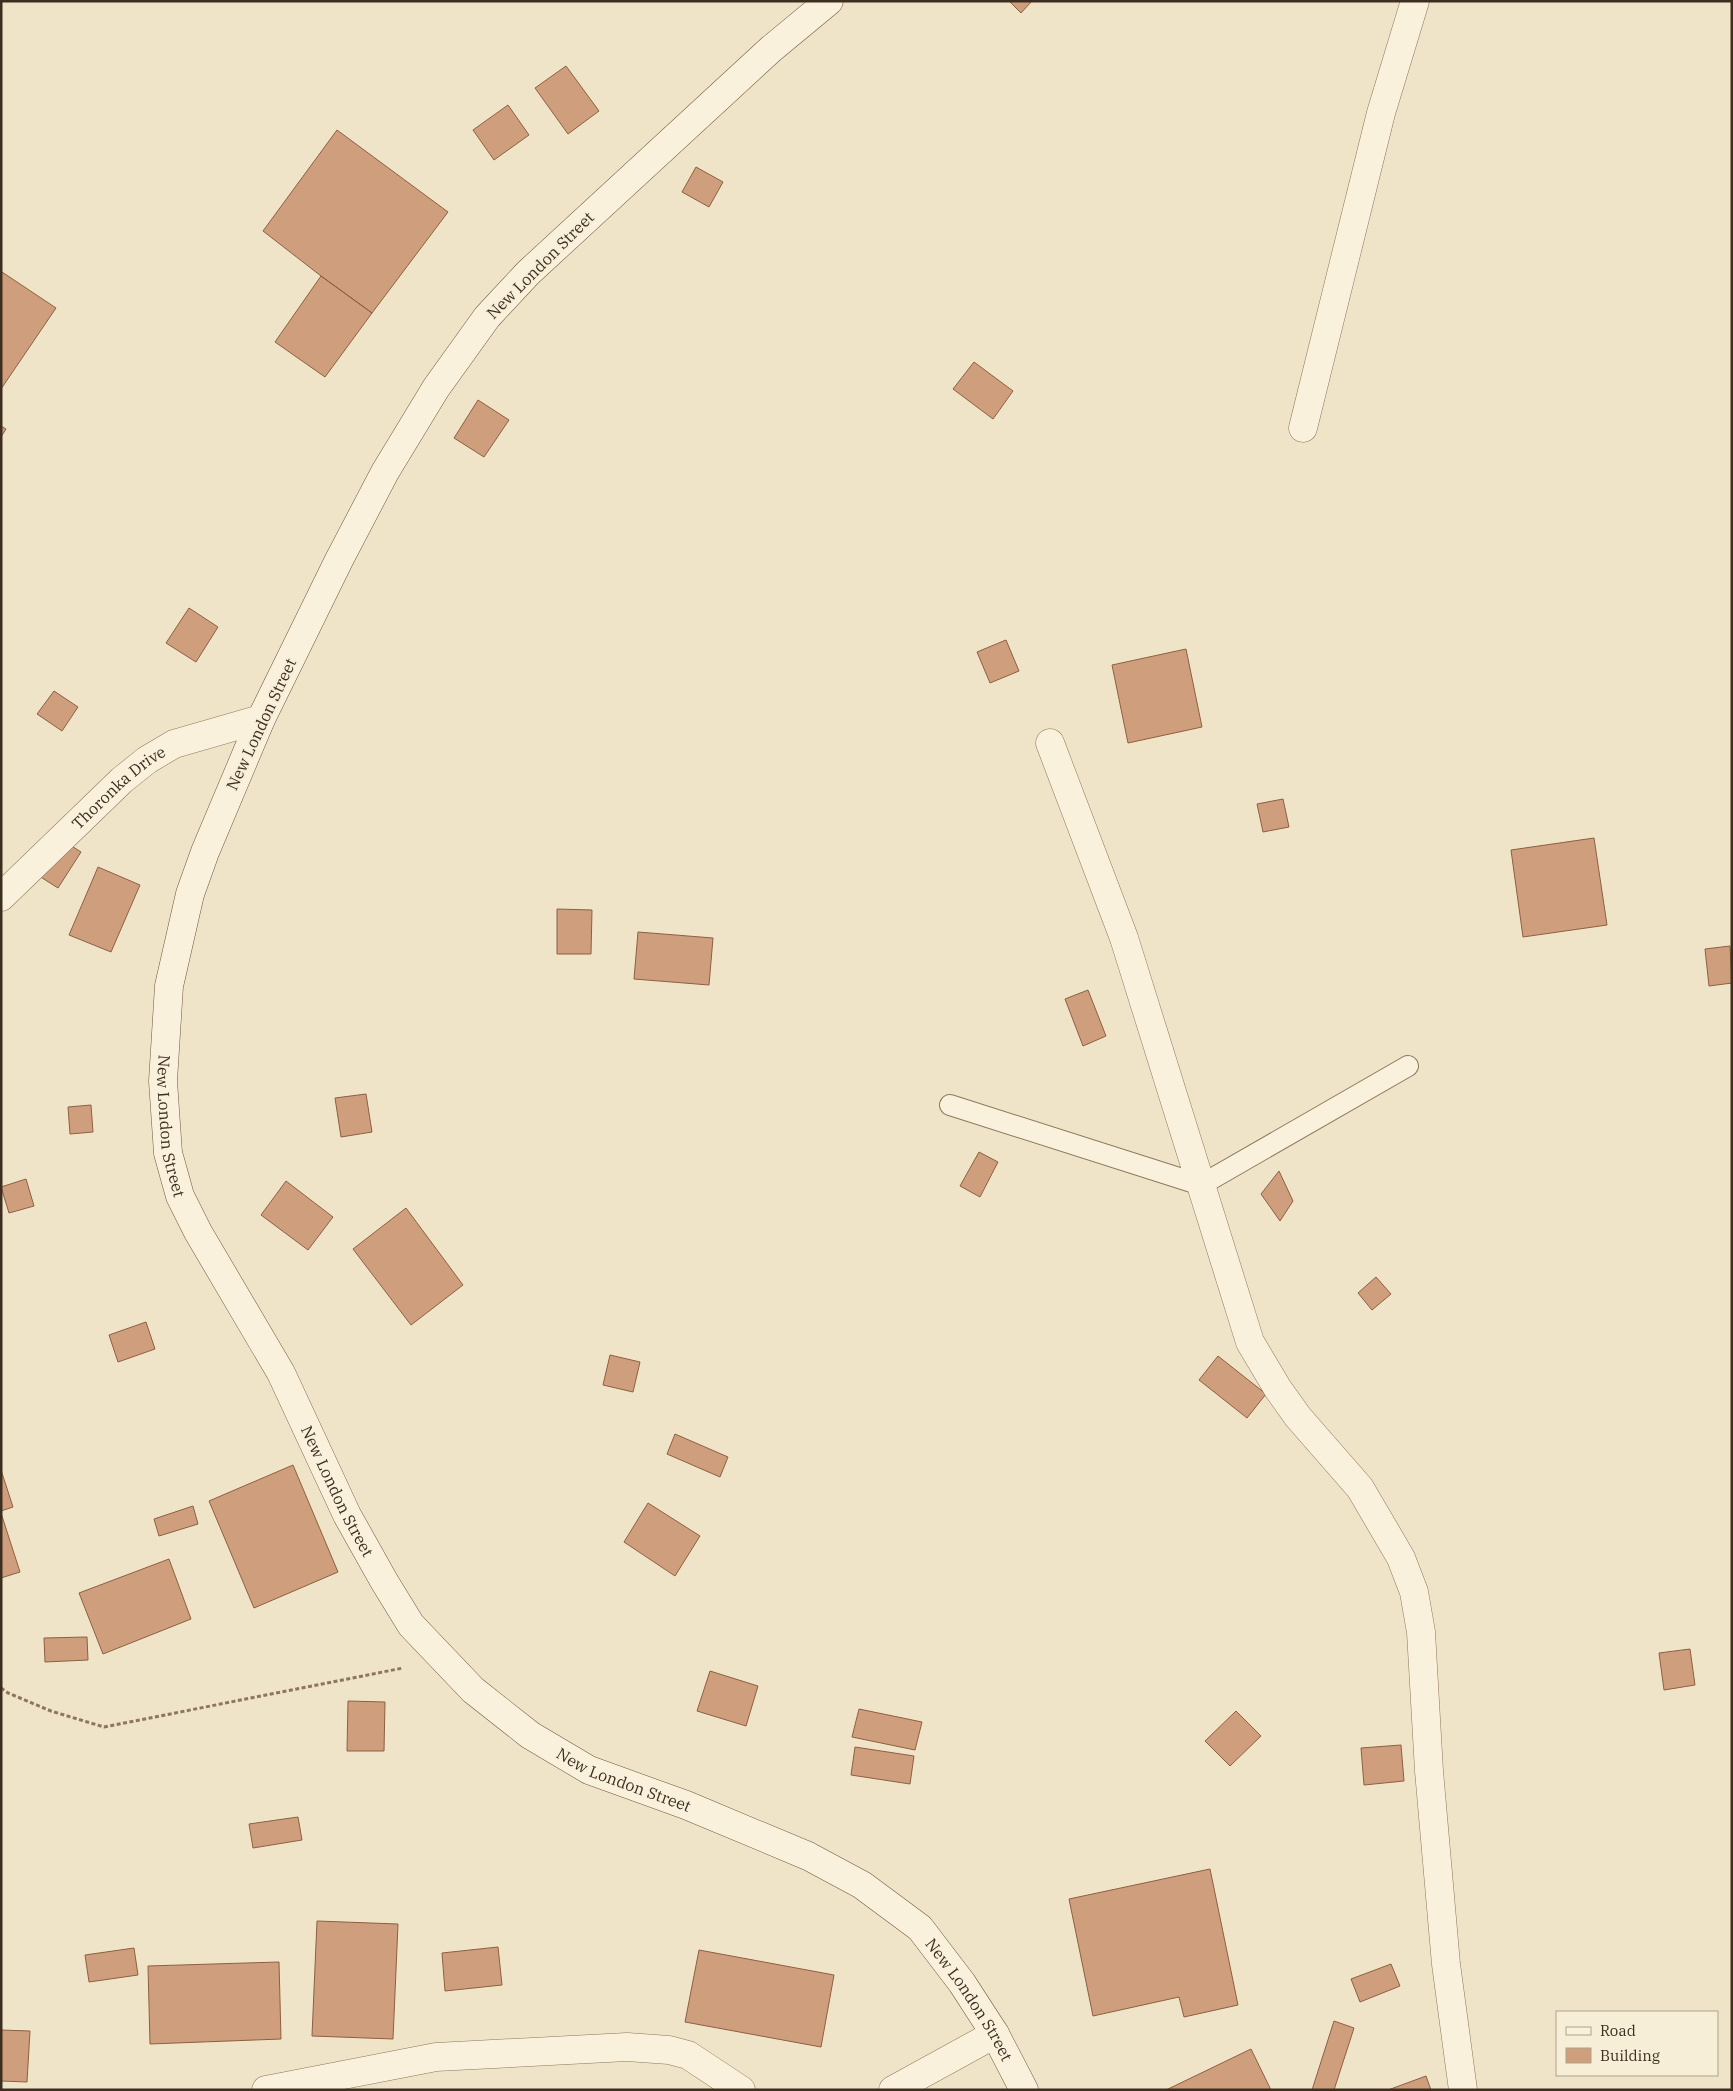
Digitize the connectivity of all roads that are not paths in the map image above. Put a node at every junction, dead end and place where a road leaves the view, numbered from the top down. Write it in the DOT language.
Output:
graph roads {
  1 [pos="829,1"];
  2 [pos="1415,1"];
  3 [pos="1304,428"];
  4 [pos="261,719"];
  5 [pos="1050,743"];
  6 [pos="1,897"];
  7 [pos="1408,1066"];
  8 [pos="950,1105"];
  9 [pos="1201,1185"];
  10 [pos="995,2034"];
  11 [pos="266,2090"];
  12 [pos="741,2090"];
  13 [pos="892,2090"];
  14 [pos="1024,2090"];
  15 [pos="1463,2090"];
  1 -- 4 [label="street, New London Street"];
  2 -- 3 [label="street"];
  4 -- 6 [label="street, Thoronka Drive"];
  4 -- 10 [label="street, New London Street"];
  5 -- 9 [label="street"];
  7 -- 9 [label="lane"];
  8 -- 9 [label="lane"];
  9 -- 15 [label="street"];
  10 -- 13 [label="street"];
  10 -- 14 [label="street, New London Street"];
  11 -- 12 [label="street"];
}
